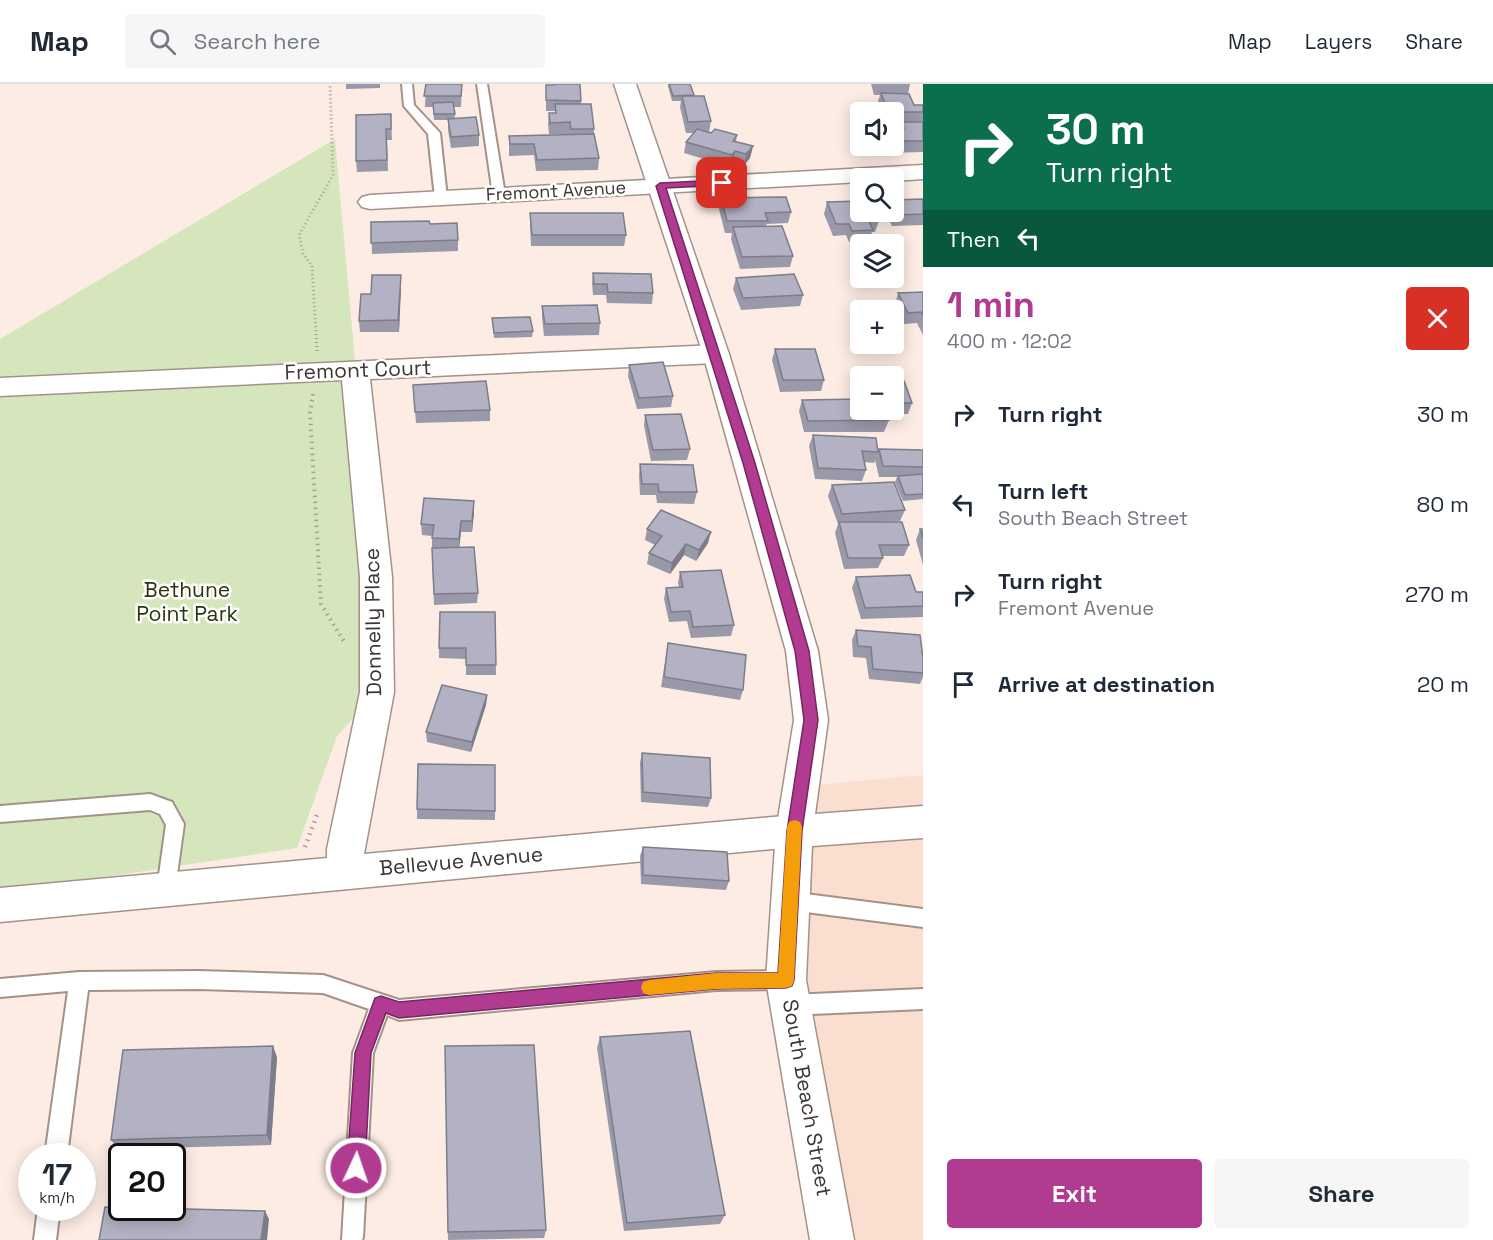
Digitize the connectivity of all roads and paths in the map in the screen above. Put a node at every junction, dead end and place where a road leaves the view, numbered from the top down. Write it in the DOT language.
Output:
graph roads {
  1 [pos="330,84"];
  2 [pos="407,84"];
  3 [pos="482,84"];
  4 [pos="625,84"];
  5 [pos="923,172"];
  6 [pos="660,186"];
  7 [pos="500,195"];
  8 [pos="441,198"];
  9 [pos="370,202"];
  10 [pos="716,354"];
  11 [pos="355,370"];
  12 [pos="316,371"];
  13 [pos="0,387"];
  14 [pos="350,651"];
  15 [pos="319,808"];
  16 [pos="0,814"];
  17 [pos="923,822"];
  18 [pos="794,831"];
  19 [pos="329,874"];
  20 [pos="166,889"];
  21 [pos="790,901"];
  22 [pos="0,905"];
  23 [pos="923,918"];
  24 [pos="79,981"];
  25 [pos="0,988"];
  26 [pos="788,993"];
  27 [pos="923,999"];
  28 [pos="381,1004"];
  29 [pos="58,1143"];
  30 [pos="47,1221"];
  31 [pos="352,1238"];
  32 [pos="45,1240"];
  33 [pos="832,1240"];
  1 -- 12 [label="path"];
  2 -- 8 [label="lane"];
  3 -- 7 [label="lane"];
  4 -- 6 [label="street, South Beach Street"];
  5 -- 6 [label="street, Fremont Avenue"];
  6 -- 7 [label="street, Fremont Avenue"];
  6 -- 10 [label="street, South Beach Street"];
  7 -- 8 [label="street, Fremont Avenue"];
  8 -- 9 [label="street, Fremont Avenue"];
  10 -- 11 [label="street, Fremont Court"];
  10 -- 18 [label="street, South Beach Street"];
  11 -- 12 [label="street, Fremont Court"];
  11 -- 19 [label="street, Donnelly Place"];
  12 -- 13 [label="street, Fremont Court"];
  12 -- 14 [label="path"];
  15 -- 19 [label="path"];
  16 -- 20 [label="lane"];
  17 -- 18 [label="street, Bellevue Avenue"];
  18 -- 19 [label="street, Bellevue Avenue"];
  18 -- 21 [label="street, South Beach Street"];
  19 -- 20 [label="street, Bellevue Avenue"];
  20 -- 22 [label="street, Bellevue Avenue"];
  21 -- 23 [label="lane"];
  21 -- 26 [label="street, South Beach Street"];
  24 -- 25 [label="lane"];
  24 -- 28 [label="lane"];
  24 -- 29 [label="lane"];
  26 -- 27 [label="lane"];
  26 -- 28 [label="lane"];
  26 -- 33 [label="street, South Beach Street"];
  28 -- 31 [label="lane"];
  30 -- 32 [label="lane"];
}
